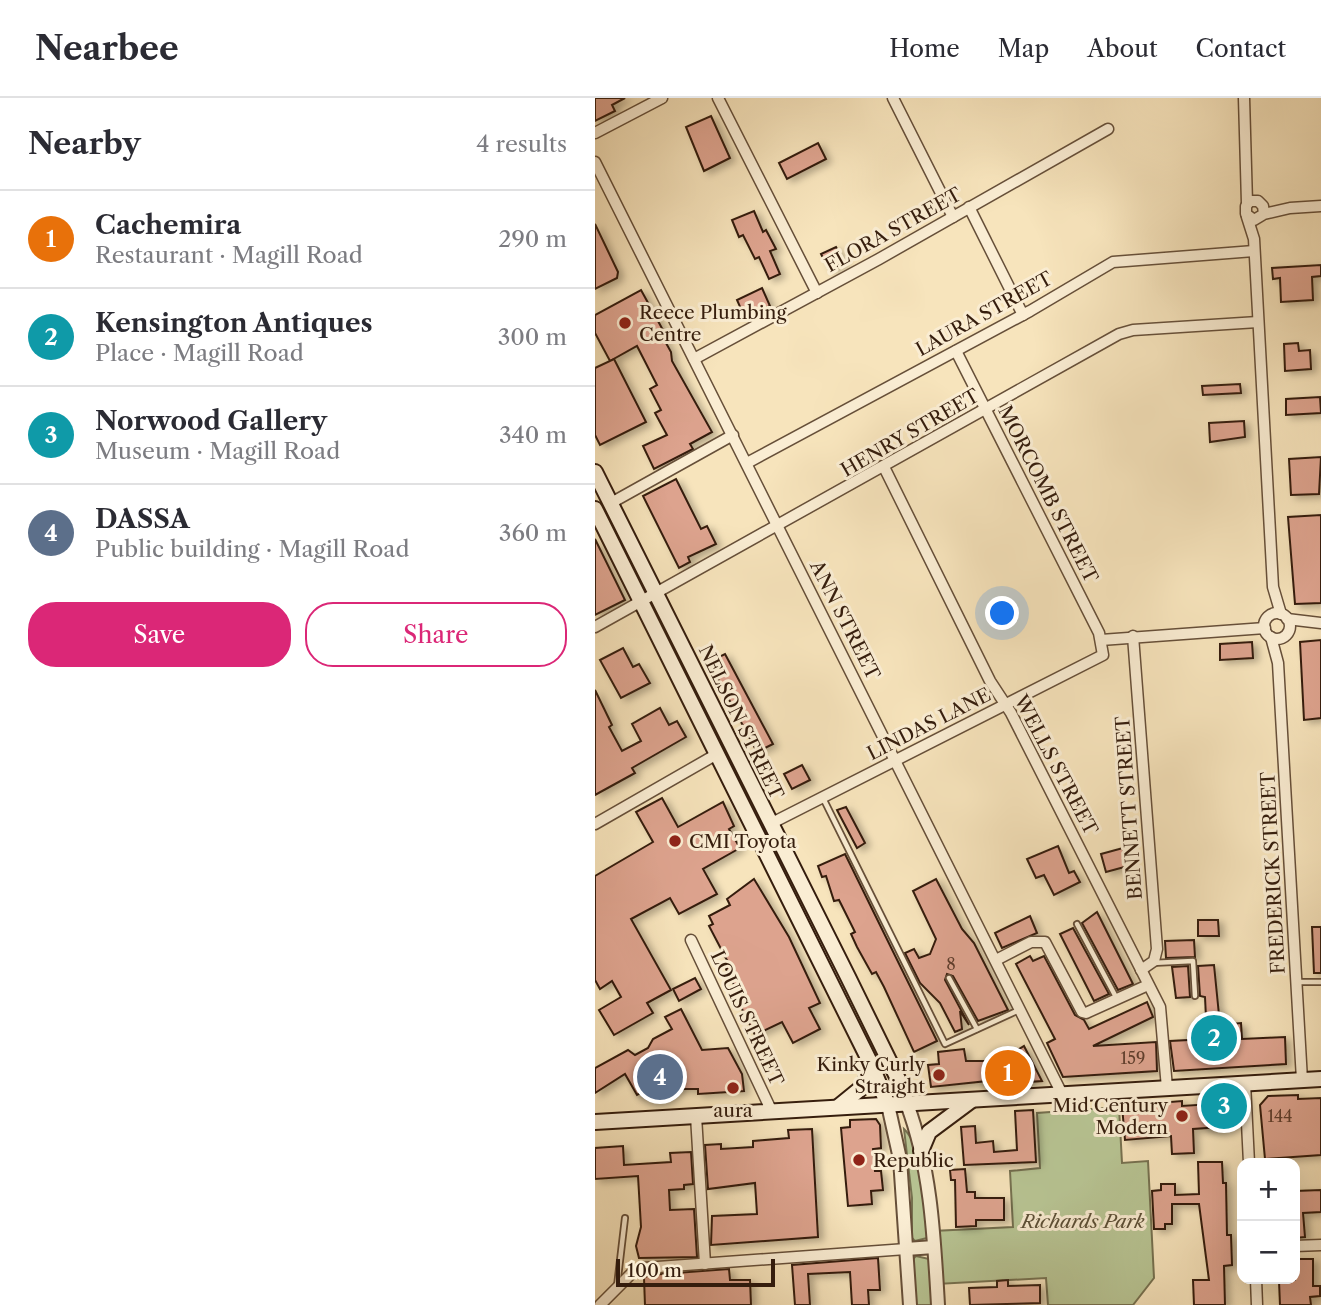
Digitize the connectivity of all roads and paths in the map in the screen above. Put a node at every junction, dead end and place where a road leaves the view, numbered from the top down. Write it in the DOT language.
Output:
graph roads {
  1 [pos="661,98"];
  2 [pos="718,98"];
  3 [pos="893,98"];
  4 [pos="1244,98"];
  5 [pos="645,102"];
  6 [pos="1108,129"];
  7 [pos="595,133"];
  8 [pos="595,162"];
  9 [pos="1256,202"];
  10 [pos="1321,206"];
  11 [pos="969,207"];
  12 [pos="1290,208"];
  13 [pos="1262,216"];
  14 [pos="953,217"];
  15 [pos="1247,217"];
  16 [pos="1254,239"];
  17 [pos="1254,251"];
  18 [pos="817,293"];
  19 [pos="1023,315"];
  20 [pos="1258,322"];
  21 [pos="956,351"];
  22 [pos="694,359"];
  23 [pos="986,410"];
  24 [pos="733,436"];
  25 [pos="747,463"];
  26 [pos="884,467"];
  27 [pos="595,472"];
  28 [pos="611,503"];
  29 [pos="596,510"];
  30 [pos="778,526"];
  31 [pos="1273,587"];
  32 [pos="656,594"];
  33 [pos="641,602"];
  34 [pos="1268,617"];
  35 [pos="1284,617"];
  36 [pos="1321,624"];
  37 [pos="595,627"];
  38 [pos="1268,633"];
  39 [pos="1285,634"];
  40 [pos="1133,636"];
  41 [pos="1101,640"];
  42 [pos="1103,654"];
  43 [pos="1277,663"];
  44 [pos="1005,704"];
  45 [pos="732,746"];
  46 [pos="717,754"];
  47 [pos="896,761"];
  48 [pos="823,797"];
  49 [pos="595,824"];
  50 [pos="770,824"];
  51 [pos="1077,924"];
  52 [pos="691,940"];
  53 [pos="996,960"];
  54 [pos="1151,963"];
  55 [pos="1141,970"];
  56 [pos="949,978"];
  57 [pos="1297,982"];
  58 [pos="1321,982"];
  59 [pos="1148,985"];
  60 [pos="1195,996"];
  61 [pos="1117,1000"];
  62 [pos="1020,1010"];
  63 [pos="977,1029"];
  64 [pos="870,1062"];
  65 [pos="1321,1079"];
  66 [pos="1303,1080"];
  67 [pos="1245,1083"];
  68 [pos="1167,1088"];
  69 [pos="1062,1094"];
  70 [pos="973,1100"];
  71 [pos="907,1104"];
  72 [pos="888,1105"];
  73 [pos="837,1108"];
  74 [pos="772,1112"];
  75 [pos="696,1116"];
  76 [pos="595,1122"];
  77 [pos="921,1151"];
  78 [pos="1249,1158"];
  79 [pos="625,1218"];
  80 [pos="1321,1245"];
  81 [pos="1300,1246"];
  82 [pos="934,1247"];
  83 [pos="906,1249"];
  84 [pos="705,1264"];
  85 [pos="1256,1284"];
  86 [pos="617,1290"];
  87 [pos="600,1305"];
  88 [pos="910,1305"];
  89 [pos="938,1305"];
  90 [pos="1257,1305"];
  1 -- 5 [label="street"];
  2 -- 18 [label="street"];
  3 -- 14 [label="street"];
  4 -- 9 [label="street"];
  5 -- 7 [label="street"];
  6 -- 11 [label="street, FLORA STREET"];
  8 -- 22 [label="street, ANN STREET"];
  9 -- 12 [label="street"];
  9 -- 13 [label="street"];
  9 -- 15 [label="street"];
  10 -- 12 [label="street"];
  11 -- 14 [label="street, FLORA STREET"];
  11 -- 19 [label="street"];
  12 -- 13 [label="street"];
  13 -- 15 [label="street"];
  13 -- 16 [label="street"];
  14 -- 18 [label="street, FLORA STREET"];
  15 -- 16 [label="street"];
  16 -- 17 [label="street"];
  17 -- 19 [label="street, LAURA STREET"];
  17 -- 20 [label="street"];
  18 -- 22 [label="street, FLORA STREET"];
  19 -- 21 [label="street, LAURA STREET"];
  20 -- 23 [label="street, HENRY STREET"];
  20 -- 31 [label="street"];
  21 -- 23 [label="street, MORCOMB STREET"];
  21 -- 25 [label="street, LAURA STREET"];
  22 -- 24 [label="street, ANN STREET"];
  23 -- 26 [label="street, HENRY STREET"];
  23 -- 41 [label="street, MORCOMB STREET"];
  24 -- 25 [label="street, ANN STREET"];
  24 -- 28 [label="street"];
  25 -- 30 [label="street, ANN STREET"];
  26 -- 30 [label="street, HENRY STREET"];
  26 -- 44 [label="street, WELLS STREET"];
  27 -- 28 [label="main road, NELSON STREET"];
  28 -- 29 [label="main road"];
  28 -- 32 [label="main road, NELSON STREET"];
  29 -- 33 [label="main road, NELSON STREET"];
  30 -- 32 [label="street, HENRY STREET"];
  30 -- 47 [label="street, ANN STREET"];
  31 -- 34 [label="street"];
  31 -- 35 [label="street"];
  32 -- 33 [label="street, HENRY STREET"];
  32 -- 45 [label="main road, NELSON STREET"];
  33 -- 37 [label="street, HENRY STREET"];
  33 -- 46 [label="main road, NELSON STREET"];
  34 -- 35 [label="street"];
  34 -- 38 [label="street"];
  35 -- 36 [label="street"];
  35 -- 39 [label="street, FREDERICK STREET"];
  36 -- 39 [label="street"];
  38 -- 39 [label="street"];
  38 -- 40 [label="street"];
  38 -- 43 [label="street, FREDERICK STREET"];
  39 -- 43 [label="street, FREDERICK STREET"];
  40 -- 41 [label="street"];
  40 -- 54 [label="street, BENNETT STREET"];
  41 -- 42 [label="street, MORCOMB STREET"];
  42 -- 44 [label="street, LINDAS LANE"];
  43 -- 57 [label="street, FREDERICK STREET"];
  44 -- 47 [label="street, LINDAS LANE"];
  44 -- 55 [label="street, WELLS STREET"];
  45 -- 46 [label="main road"];
  45 -- 50 [label="main road, NELSON STREET"];
  46 -- 49 [label="street"];
  46 -- 64 [label="main road, NELSON STREET"];
  47 -- 48 [label="street, LINDAS LANE"];
  47 -- 53 [label="street, ANN STREET"];
  48 -- 50 [label="street, LINDAS LANE"];
  48 -- 63 [label="lane"];
  50 -- 71 [label="main road, NELSON STREET"];
  51 -- 61 [label="lane"];
  52 -- 74 [label="street, LOUIS STREET"];
  53 -- 61 [label="street"];
  53 -- 62 [label="street, ANN STREET"];
  54 -- 55 [label="street"];
  54 -- 60 [label="lane"];
  55 -- 59 [label="street, WELLS STREET"];
  56 -- 63 [label="lane"];
  57 -- 58 [label="lane"];
  57 -- 66 [label="street, FREDERICK STREET"];
  59 -- 61 [label="street"];
  59 -- 68 [label="street, WELLS STREET"];
  62 -- 63 [label="lane"];
  62 -- 69 [label="street, ANN STREET"];
  64 -- 72 [label="main road, NELSON STREET"];
  64 -- 73 [label="main road"];
  65 -- 66 [label="main road"];
  66 -- 67 [label="main road"];
  67 -- 68 [label="main road"];
  67 -- 78 [label="street"];
  68 -- 69 [label="main road"];
  69 -- 70 [label="main road"];
  70 -- 71 [label="main road"];
  70 -- 77 [label="main road"];
  71 -- 72 [label="main road"];
  71 -- 77 [label="street"];
  72 -- 73 [label="main road"];
  72 -- 83 [label="street"];
  73 -- 74 [label="main road"];
  74 -- 75 [label="main road"];
  75 -- 76 [label="main road"];
  75 -- 84 [label="street"];
  77 -- 82 [label="street"];
  79 -- 86 [label="lane"];
  80 -- 81 [label="street"];
  82 -- 83 [label="street"];
  82 -- 89 [label="street"];
  83 -- 84 [label="street"];
  83 -- 88 [label="street"];
  84 -- 86 [label="street"];
  85 -- 90 [label="street"];
  86 -- 87 [label="street"];
}
